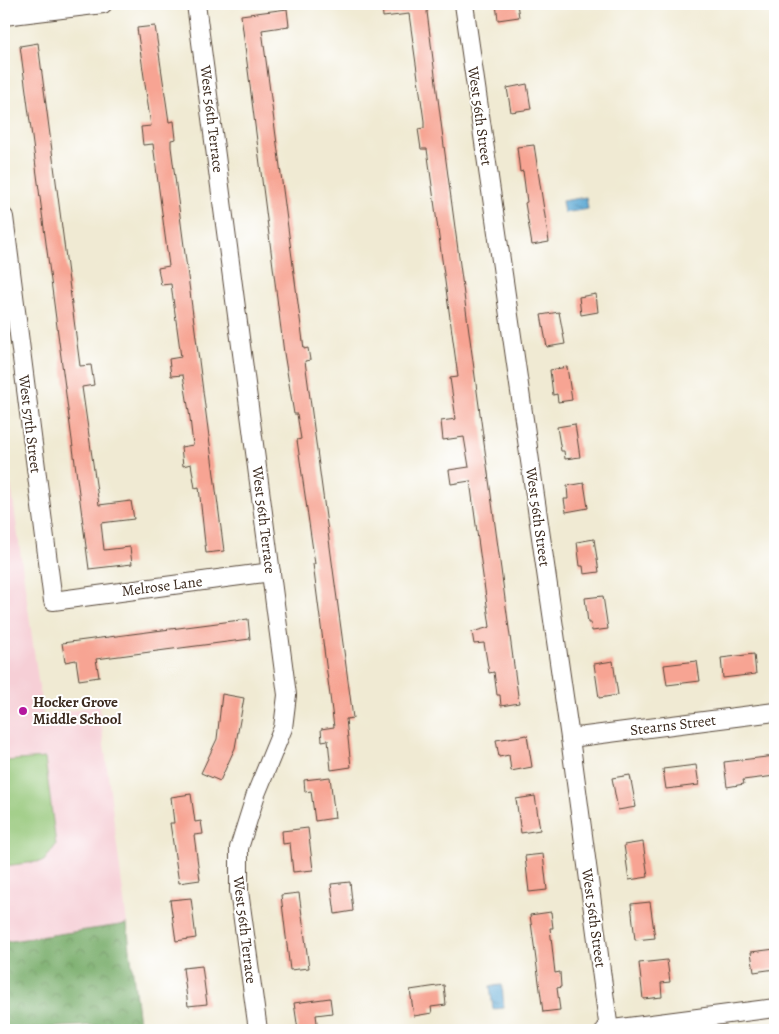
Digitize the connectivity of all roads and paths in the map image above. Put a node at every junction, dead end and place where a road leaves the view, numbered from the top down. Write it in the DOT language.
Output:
graph roads {
  1 [pos="103,4"];
  2 [pos="196,4"];
  3 [pos="464,4"];
  4 [pos="4,16"];
  5 [pos="4,217"];
  6 [pos="271,572"];
  7 [pos="53,601"];
  8 [pos="775,712"];
  9 [pos="570,738"];
  10 [pos="775,1008"];
  11 [pos="258,1030"];
  12 [pos="608,1030"];
  1 -- 4 [label="street"];
  2 -- 6 [label="street, West 56th Terrace"];
  3 -- 9 [label="street, West 56th Street"];
  5 -- 7 [label="street, West 57th Street"];
  6 -- 7 [label="street, Melrose Lane"];
  6 -- 11 [label="street, West 56th Terrace"];
  8 -- 9 [label="street, Stearns Street"];
  9 -- 12 [label="street, West 56th Street"];
  10 -- 12 [label="street"];
}
